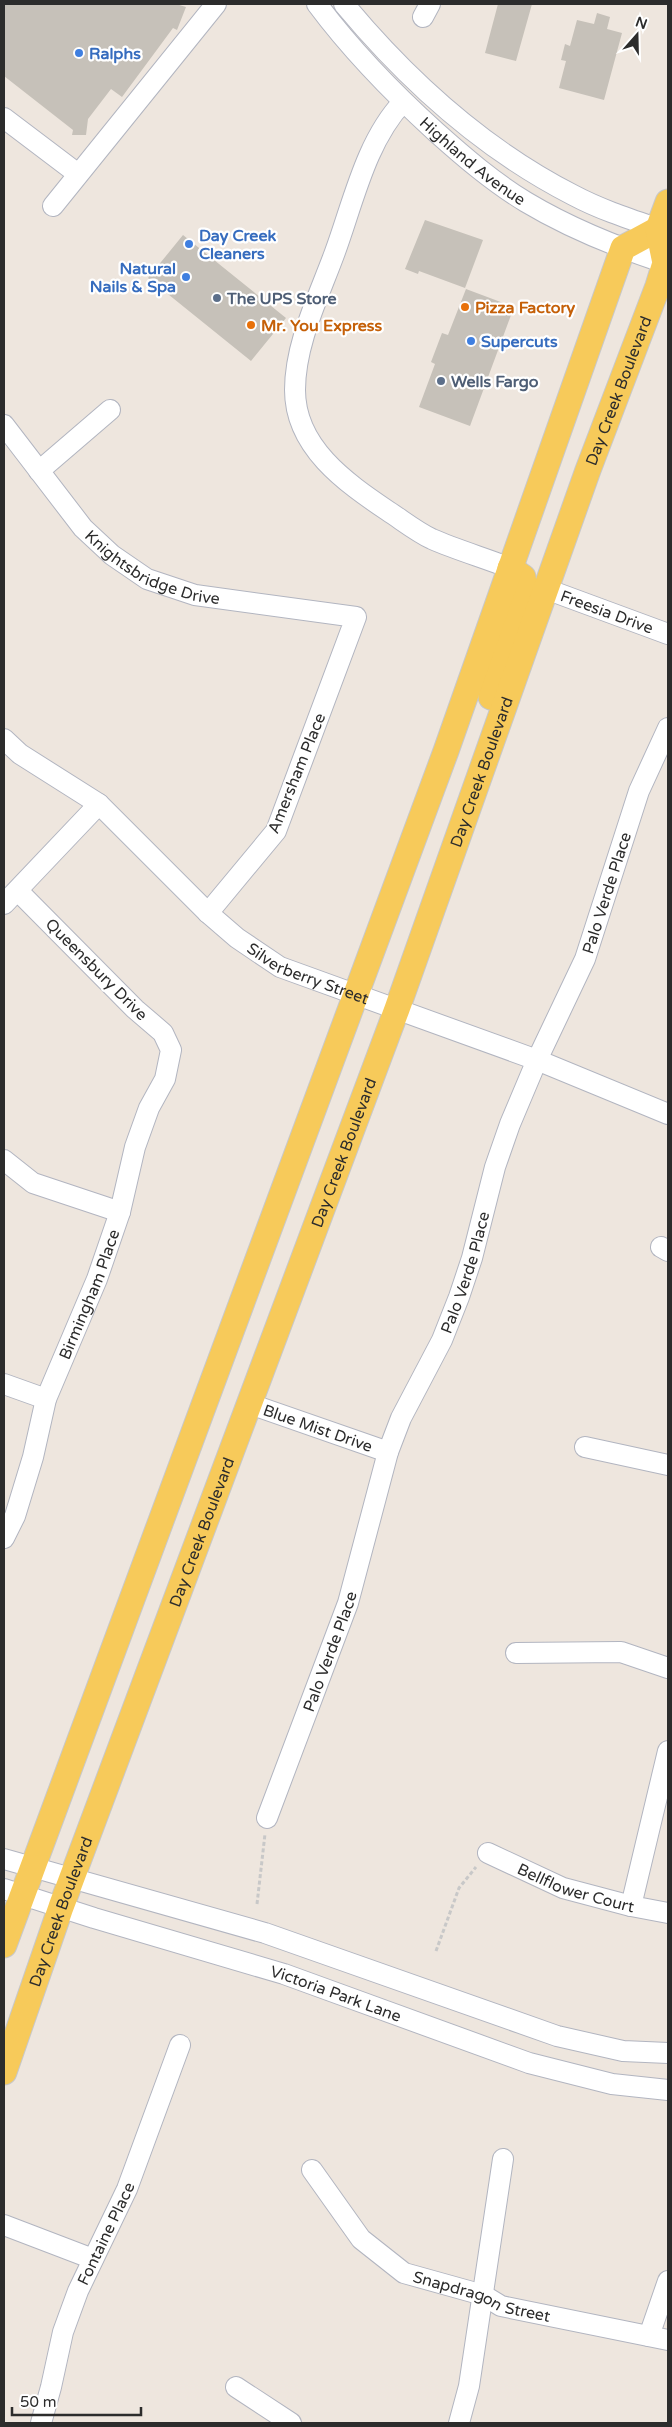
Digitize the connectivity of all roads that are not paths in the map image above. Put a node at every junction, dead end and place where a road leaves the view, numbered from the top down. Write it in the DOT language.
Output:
graph roads {
  1 [pos="216,4"];
  2 [pos="317,4"];
  3 [pos="344,4"];
  4 [pos="403,102"];
  5 [pos="4,118"];
  6 [pos="78,174"];
  7 [pos="668,202"];
  8 [pos="53,206"];
  9 [pos="663,230"];
  10 [pos="623,248"];
  11 [pos="667,264"];
  12 [pos="110,410"];
  13 [pos="4,425"];
  14 [pos="39,471"];
  15 [pos="510,568"];
  16 [pos="546,589"];
  17 [pos="356,617"];
  18 [pos="668,634"];
  19 [pos="668,728"];
  20 [pos="496,732"];
  21 [pos="4,740"];
  22 [pos="99,804"];
  23 [pos="11,898"];
  24 [pos="208,913"];
  25 [pos="357,995"];
  26 [pos="397,1009"];
  27 [pos="171,1050"];
  28 [pos="536,1060"];
  29 [pos="668,1114"];
  30 [pos="4,1160"];
  31 [pos="120,1212"];
  32 [pos="4,1384"];
  33 [pos="46,1399"];
  34 [pos="250,1404"];
  35 [pos="585,1447"];
  36 [pos="388,1452"];
  37 [pos="668,1465"];
  38 [pos="4,1538"];
  39 [pos="516,1653"];
  40 [pos="668,1668"];
  41 [pos="668,1751"];
  42 [pos="267,1818"];
  43 [pos="488,1853"];
  44 [pos="4,1859"];
  45 [pos="32,1868"];
  46 [pos="73,1879"];
  47 [pos="13,1892"];
  48 [pos="631,1906"];
  49 [pos="61,1907"];
  50 [pos="668,1913"];
  51 [pos="4,1945"];
  52 [pos="180,2045"];
  53 [pos="668,2053"];
  54 [pos="4,2072"];
  55 [pos="668,2090"];
  56 [pos="503,2159"];
  57 [pos="312,2170"];
  58 [pos="4,2225"];
  59 [pos="93,2259"];
  60 [pos="668,2280"];
  61 [pos="483,2295"];
  62 [pos="649,2336"];
  63 [pos="668,2340"];
  64 [pos="236,2387"];
  65 [pos="41,2423"];
  66 [pos="290,2423"];
  67 [pos="459,2423"];
  1 -- 6 [label="street"];
  2 -- 4 [label="street, Highland Avenue"];
  3 -- 9 [label="street, Highland Avenue"];
  4 -- 10 [label="street, Highland Avenue"];
  4 -- 15 [label="street"];
  5 -- 6 [label="street"];
  6 -- 8 [label="street"];
  7 -- 9 [label="main road"];
  9 -- 10 [label="main road"];
  9 -- 11 [label="main road"];
  10 -- 11 [label="street, Highland Avenue"];
  10 -- 15 [label="main road"];
  11 -- 16 [label="main road, Day Creek Boulevard"];
  12 -- 14 [label="street"];
  13 -- 14 [label="street, Knightsbridge Drive"];
  14 -- 17 [label="street, Knightsbridge Drive"];
  15 -- 20 [label="main road"];
  15 -- 25 [label="main road"];
  16 -- 18 [label="street, Freesia Drive"];
  16 -- 20 [label="main road, Day Creek Boulevard"];
  17 -- 24 [label="street, Amersham Place"];
  19 -- 28 [label="street, Palo Verde Place"];
  20 -- 26 [label="main road, Day Creek Boulevard"];
  21 -- 22 [label="street, Silverberry Street"];
  22 -- 23 [label="street"];
  22 -- 24 [label="street, Silverberry Street"];
  23 -- 27 [label="street, Queensbury Drive"];
  24 -- 25 [label="street, Silverberry Street"];
  25 -- 26 [label="street, Silverberry Street"];
  25 -- 45 [label="main road"];
  26 -- 28 [label="street, Silverberry Street"];
  26 -- 34 [label="main road, Day Creek Boulevard"];
  27 -- 31 [label="street, Birmingham Place"];
  28 -- 29 [label="street, Silverberry Street"];
  28 -- 36 [label="street, Palo Verde Place"];
  30 -- 31 [label="street"];
  31 -- 33 [label="street, Birmingham Place"];
  32 -- 33 [label="street"];
  33 -- 38 [label="street, Birmingham Place"];
  34 -- 36 [label="street, Blue Mist Drive"];
  34 -- 46 [label="main road, Day Creek Boulevard"];
  35 -- 37 [label="street"];
  36 -- 42 [label="street, Palo Verde Place"];
  39 -- 40 [label="street"];
  41 -- 48 [label="street"];
  43 -- 48 [label="street, Bellflower Court"];
  44 -- 45 [label="street"];
  45 -- 46 [label="street"];
  45 -- 47 [label="main road"];
  46 -- 49 [label="main road, Day Creek Boulevard"];
  46 -- 53 [label="street"];
  47 -- 49 [label="street, Victoria Park Lane"];
  47 -- 51 [label="main road"];
  48 -- 50 [label="street, Bellflower Court"];
  49 -- 54 [label="main road, Day Creek Boulevard"];
  49 -- 55 [label="street, Victoria Park Lane"];
  52 -- 59 [label="street, Fontaine Place"];
  56 -- 61 [label="street"];
  57 -- 61 [label="street, Snapdragon Street"];
  58 -- 59 [label="street"];
  59 -- 65 [label="street, Fontaine Place"];
  60 -- 62 [label="street"];
  61 -- 62 [label="street, Snapdragon Street"];
  61 -- 67 [label="street"];
  62 -- 63 [label="street, Snapdragon Street"];
  64 -- 66 [label="street"];
}
